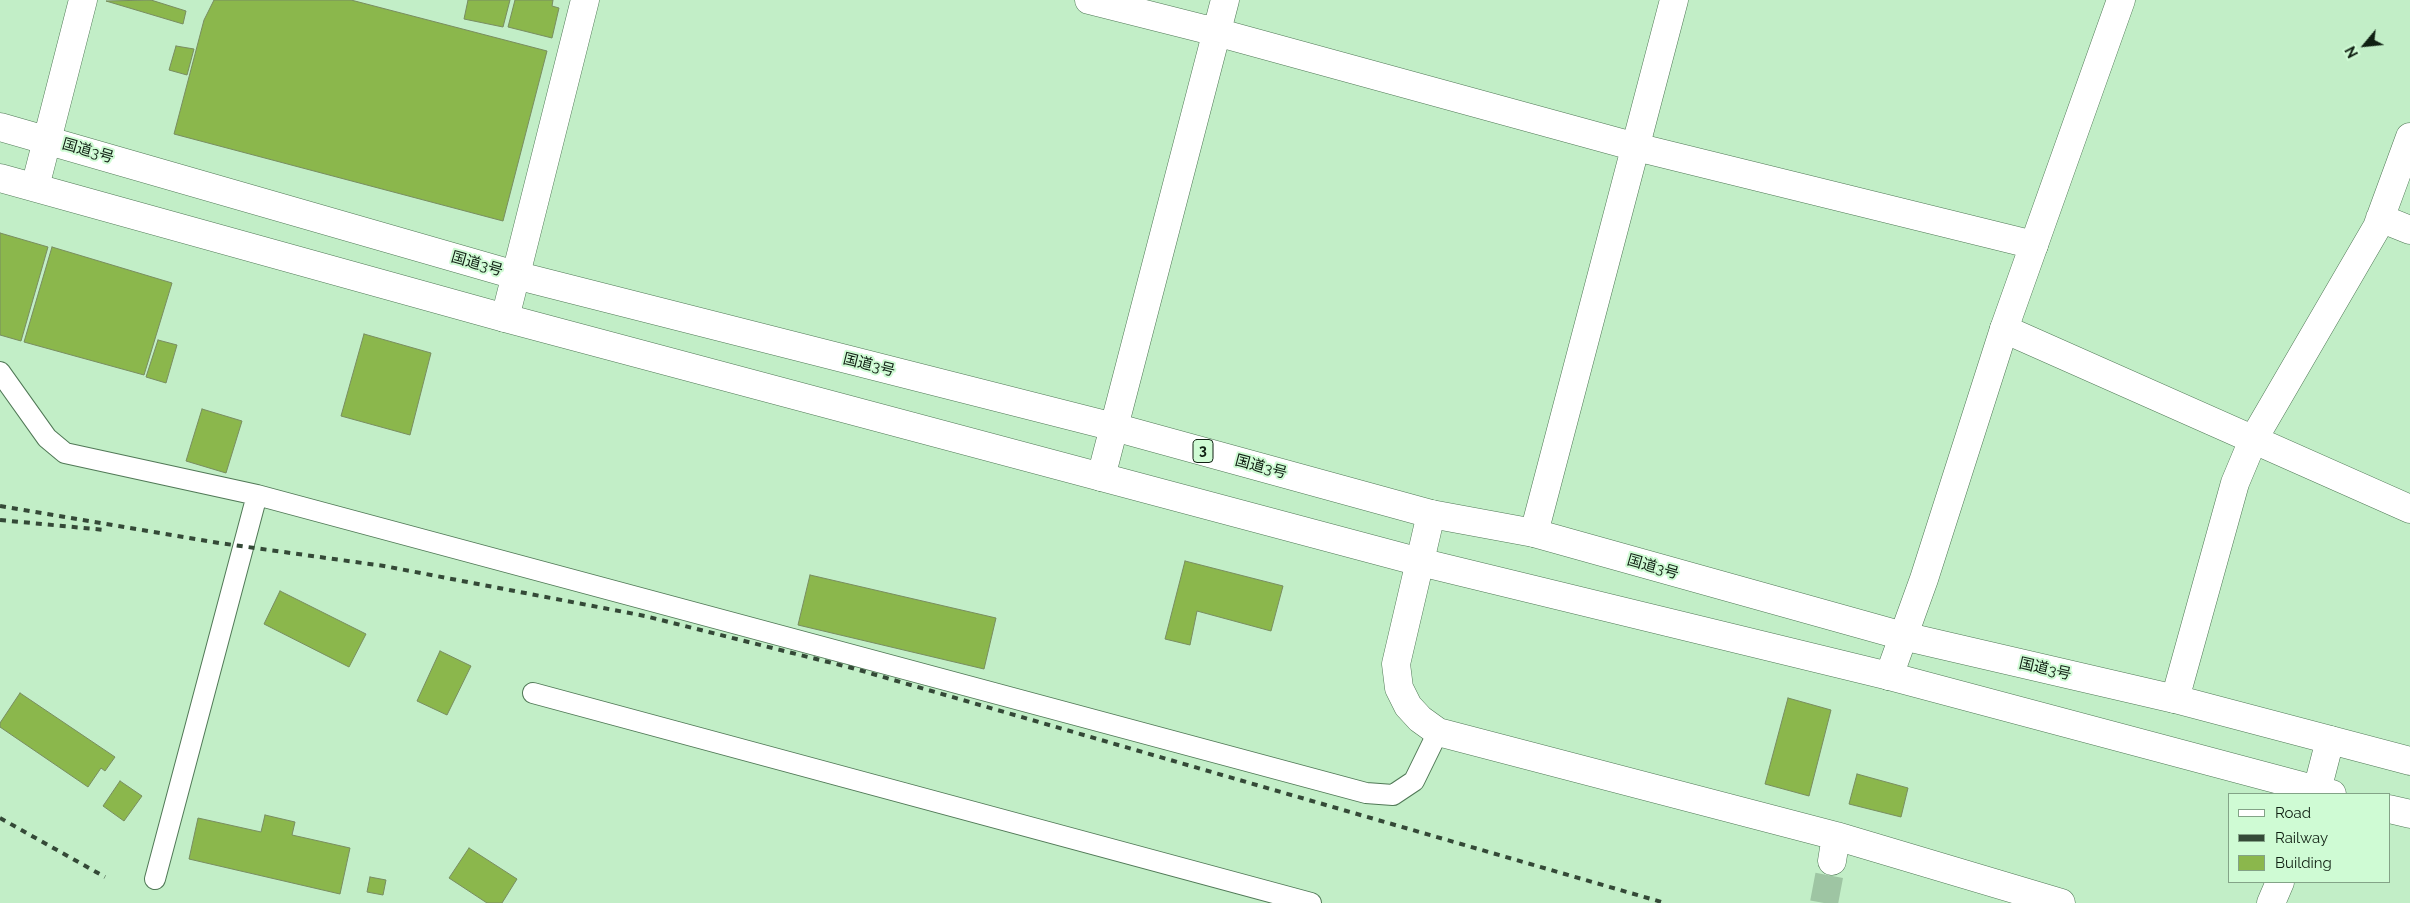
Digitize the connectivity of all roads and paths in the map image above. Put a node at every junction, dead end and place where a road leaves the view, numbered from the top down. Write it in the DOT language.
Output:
graph roads {
  1 [pos="83,0"];
  2 [pos="584,0"];
  3 [pos="1089,0"];
  4 [pos="1225,0"];
  5 [pos="1674,0"];
  6 [pos="2121,0"];
  7 [pos="1216,32"];
  8 [pos="0,127"];
  9 [pos="2410,137"];
  10 [pos="48,140"];
  11 [pos="1636,147"];
  12 [pos="0,178"];
  13 [pos="34,187"];
  14 [pos="2380,218"];
  15 [pos="2410,230"];
  16 [pos="2034,245"];
  17 [pos="515,275"];
  18 [pos="505,318"];
  19 [pos="2004,329"];
  20 [pos="0,372"];
  21 [pos="1114,427"];
  22 [pos="2253,440"];
  23 [pos="1101,477"];
  24 [pos="257,495"];
  25 [pos="2410,510"];
  26 [pos="1431,514"];
  27 [pos="1534,533"];
  28 [pos="1420,562"];
  29 [pos="1903,636"];
  30 [pos="1889,676"];
  31 [pos="533,693"];
  32 [pos="2175,699"];
  33 [pos="1438,732"];
  34 [pos="2330,740"];
  35 [pos="2410,761"];
  36 [pos="2322,793"];
  37 [pos="2390,809"];
  38 [pos="2410,814"];
  39 [pos="155,879"];
  40 [pos="2280,883"];
  41 [pos="1311,903"];
  42 [pos="2061,903"];
  43 [pos="2271,903"];
  1 -- 10 [label="main road"];
  2 -- 17 [label="main road"];
  3 -- 7 [label="main road"];
  4 -- 7 [label="main road"];
  5 -- 11 [label="main road"];
  6 -- 16 [label="main road"];
  7 -- 11 [label="main road"];
  7 -- 21 [label="main road"];
  8 -- 10 [label="main road, 国道3号 / 3"];
  9 -- 14 [label="main road"];
  10 -- 13 [label="main road"];
  10 -- 17 [label="main road, 国道3号 / 3"];
  11 -- 16 [label="main road"];
  11 -- 27 [label="main road"];
  12 -- 13 [label="main road"];
  13 -- 18 [label="main road"];
  14 -- 15 [label="main road"];
  14 -- 22 [label="main road"];
  16 -- 19 [label="main road"];
  17 -- 18 [label="main road"];
  17 -- 21 [label="main road, 国道3号 / 3"];
  18 -- 23 [label="main road"];
  19 -- 22 [label="main road"];
  19 -- 29 [label="main road"];
  20 -- 24 [label="lane"];
  21 -- 23 [label="main road"];
  21 -- 26 [label="main road, 国道3号 / 3"];
  22 -- 25 [label="main road"];
  22 -- 32 [label="main road"];
  23 -- 28 [label="main road"];
  24 -- 33 [label="lane"];
  24 -- 39 [label="lane"];
  26 -- 27 [label="main road, 国道3号 / 3"];
  26 -- 28 [label="main road"];
  27 -- 29 [label="main road, 国道3号 / 3"];
  28 -- 30 [label="main road"];
  28 -- 33 [label="main road"];
  29 -- 30 [label="main road"];
  29 -- 32 [label="main road, 国道3号 / 3"];
  30 -- 36 [label="main road"];
  31 -- 41 [label="lane"];
  32 -- 34 [label="main road, 国道3号 / 3"];
  33 -- 42 [label="main road"];
  34 -- 35 [label="main road, 国道3号 / 3"];
  34 -- 36 [label="main road"];
  37 -- 38 [label="main road"];
  40 -- 43 [label="main road"];
}
